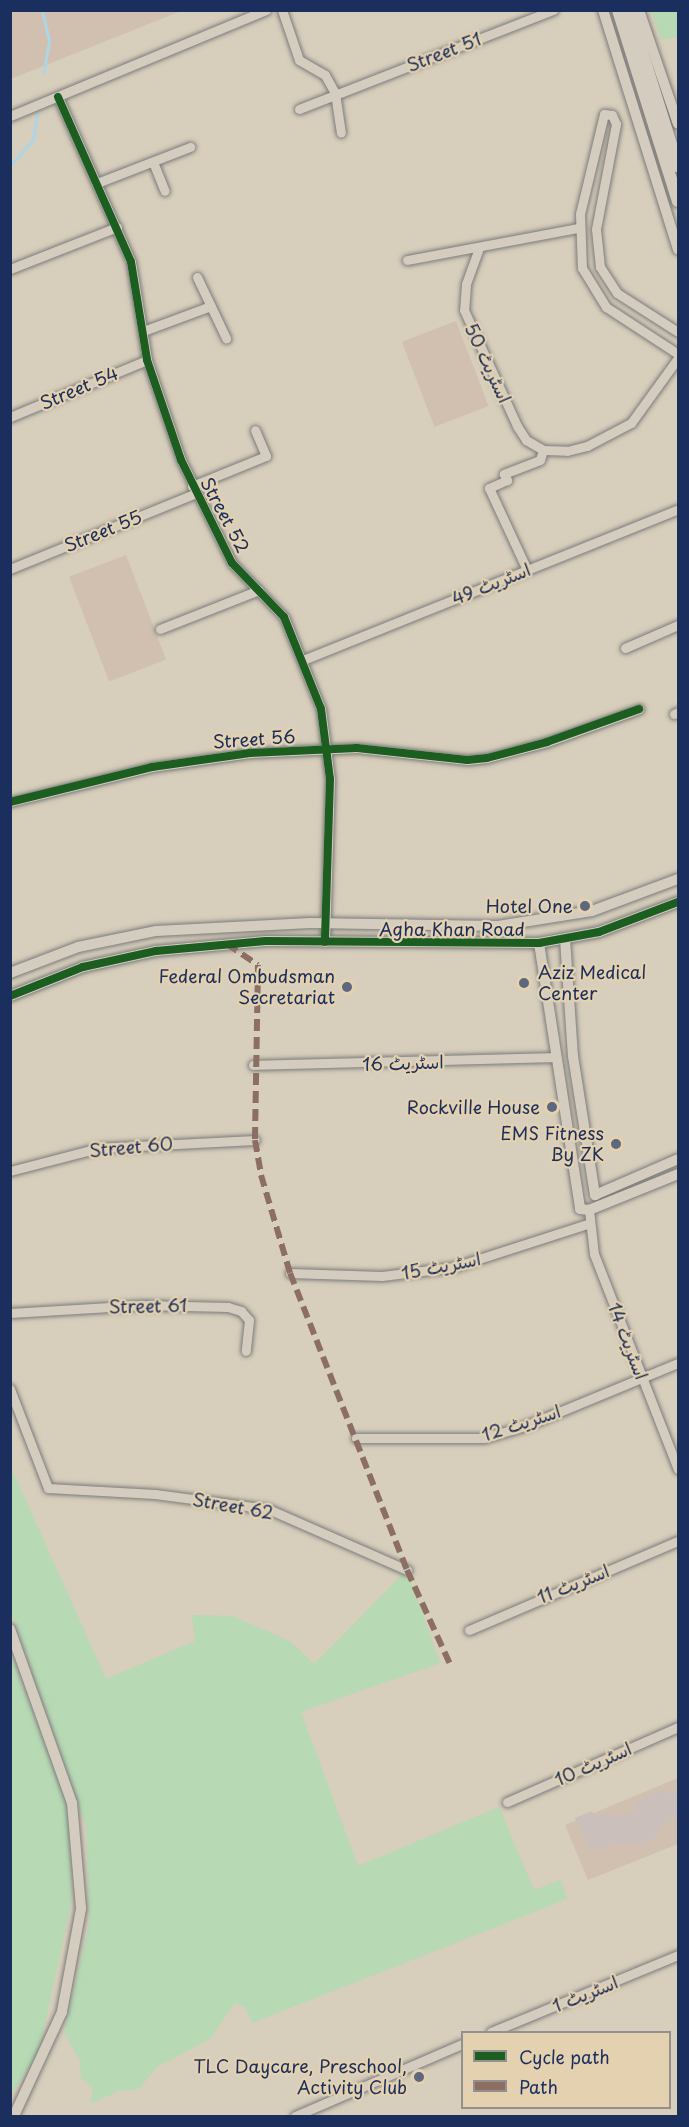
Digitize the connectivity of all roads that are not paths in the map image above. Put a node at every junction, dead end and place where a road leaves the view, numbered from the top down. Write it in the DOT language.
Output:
graph roads {
  1 [pos="266,10"];
  2 [pos="282,10"];
  3 [pos="553,10"];
  4 [pos="618,10"];
  5 [pos="629,10"];
  6 [pos="639,10"];
  7 [pos="603,11"];
  8 [pos="335,93"];
  9 [pos="58,97"];
  10 [pos="298,109"];
  11 [pos="10,116"];
  12 [pos="678,124"];
  13 [pos="341,133"];
  14 [pos="190,147"];
  15 [pos="153,162"];
  16 [pos="678,166"];
  17 [pos="97,183"];
  18 [pos="165,191"];
  19 [pos="678,201"];
  20 [pos="117,227"];
  21 [pos="579,228"];
  22 [pos="479,248"];
  23 [pos="678,250"];
  24 [pos="406,260"];
  25 [pos="10,269"];
  26 [pos="197,277"];
  27 [pos="211,306"];
  28 [pos="146,330"];
  29 [pos="678,332"];
  30 [pos="226,338"];
  31 [pos="678,356"];
  32 [pos="147,360"];
  33 [pos="10,417"];
  34 [pos="255,430"];
  35 [pos="542,455"];
  36 [pos="194,490"];
  37 [pos="678,509"];
  38 [pos="10,569"];
  39 [pos="527,570"];
  40 [pos="258,590"];
  41 [pos="678,625"];
  42 [pos="160,629"];
  43 [pos="625,648"];
  44 [pos="303,660"];
  45 [pos="639,709"];
  46 [pos="327,749"];
  47 [pos="10,802"];
  48 [pos="678,879"];
  49 [pos="678,902"];
  50 [pos="592,911"];
  51 [pos="325,923"];
  52 [pos="599,932"];
  53 [pos="565,939"];
  54 [pos="325,942"];
  55 [pos="539,944"];
  56 [pos="10,973"];
  57 [pos="10,996"];
  58 [pos="553,1058"];
  59 [pos="253,1065"];
  60 [pos="255,1140"];
  61 [pos="678,1159"];
  62 [pos="10,1171"];
  63 [pos="678,1174"];
  64 [pos="594,1195"];
  65 [pos="578,1203"];
  66 [pos="589,1210"];
  67 [pos="587,1224"];
  68 [pos="290,1273"];
  69 [pos="10,1313"];
  70 [pos="246,1351"];
  71 [pos="678,1363"];
  72 [pos="642,1377"];
  73 [pos="10,1389"];
  74 [pos="356,1438"];
  75 [pos="678,1469"];
  76 [pos="678,1541"];
  77 [pos="407,1570"];
  78 [pos="10,1629"];
  79 [pos="470,1630"];
  80 [pos="677,1731"];
  81 [pos="507,1802"];
  82 [pos="678,1955"];
  83 [pos="492,2031"];
  84 [pos="461,2044"];
  85 [pos="14,2116"];
  86 [pos="295,2116"];
  1 -- 9 [label="street"];
  2 -- 8 [label="street"];
  3 -- 8 [label="street, Street 51"];
  4 -- 19 [label="main road"];
  5 -- 16 [label="main road"];
  6 -- 12 [label="street"];
  7 -- 23 [label="street"];
  8 -- 10 [label="street, Street 51"];
  8 -- 13 [label="street"];
  9 -- 11 [label="street"];
  9 -- 17 [label="street, Street 52"];
  14 -- 15 [label="street"];
  15 -- 17 [label="street"];
  15 -- 18 [label="street"];
  17 -- 20 [label="street, Street 52"];
  20 -- 25 [label="street"];
  20 -- 28 [label="street, Street 52"];
  21 -- 22 [label="street"];
  21 -- 29 [label="street"];
  21 -- 31 [label="street"];
  22 -- 24 [label="street"];
  22 -- 35 [label="street, اسٹریٹ 50"];
  26 -- 27 [label="street"];
  27 -- 28 [label="street"];
  27 -- 30 [label="street"];
  28 -- 32 [label="street, Street 52"];
  31 -- 35 [label="street"];
  32 -- 33 [label="street, Street 54"];
  32 -- 36 [label="street, Street 52"];
  34 -- 36 [label="street, Street 55"];
  35 -- 39 [label="street"];
  36 -- 38 [label="street, Street 55"];
  36 -- 40 [label="street, Street 52"];
  37 -- 39 [label="street, اسٹریٹ 49"];
  39 -- 44 [label="street, اسٹریٹ 49"];
  40 -- 42 [label="street"];
  40 -- 44 [label="street, Street 52"];
  41 -- 43 [label="street"];
  44 -- 46 [label="street, Street 52"];
  45 -- 46 [label="street, Street 56"];
  46 -- 47 [label="street, Street 56"];
  46 -- 51 [label="street, Street 52"];
  48 -- 50 [label="street, Agha Khan Road"];
  49 -- 52 [label="street, Agha Khan Road"];
  50 -- 51 [label="street, Agha Khan Road"];
  50 -- 52 [label="street"];
  51 -- 54 [label="street, Street 52"];
  51 -- 56 [label="street, Agha Khan Road"];
  52 -- 53 [label="street, Agha Khan Road"];
  53 -- 55 [label="street, Agha Khan Road"];
  53 -- 64 [label="street"];
  54 -- 55 [label="street, Agha Khan Road"];
  54 -- 57 [label="street, Agha Khan Road"];
  55 -- 58 [label="street"];
  58 -- 59 [label="street, اسٹریٹ 16"];
  58 -- 65 [label="street"];
  60 -- 62 [label="street, Street 60"];
  61 -- 64 [label="street"];
  63 -- 66 [label="street"];
  64 -- 65 [label="street"];
  64 -- 66 [label="street"];
  65 -- 66 [label="street"];
  66 -- 67 [label="street, اسٹریٹ 14"];
  67 -- 68 [label="street, اسٹریٹ 15"];
  67 -- 72 [label="street, اسٹریٹ 14"];
  69 -- 70 [label="street, Street 61"];
  71 -- 72 [label="street, اسٹریٹ 12"];
  72 -- 74 [label="street, اسٹریٹ 12"];
  72 -- 75 [label="street, اسٹریٹ 14"];
  73 -- 77 [label="street, Street 62"];
  76 -- 79 [label="street, اسٹریٹ 11"];
  78 -- 85 [label="street"];
  80 -- 81 [label="street, اسٹریٹ 10"];
  82 -- 83 [label="street, اسٹریٹ 1"];
  84 -- 86 [label="street"];
}
